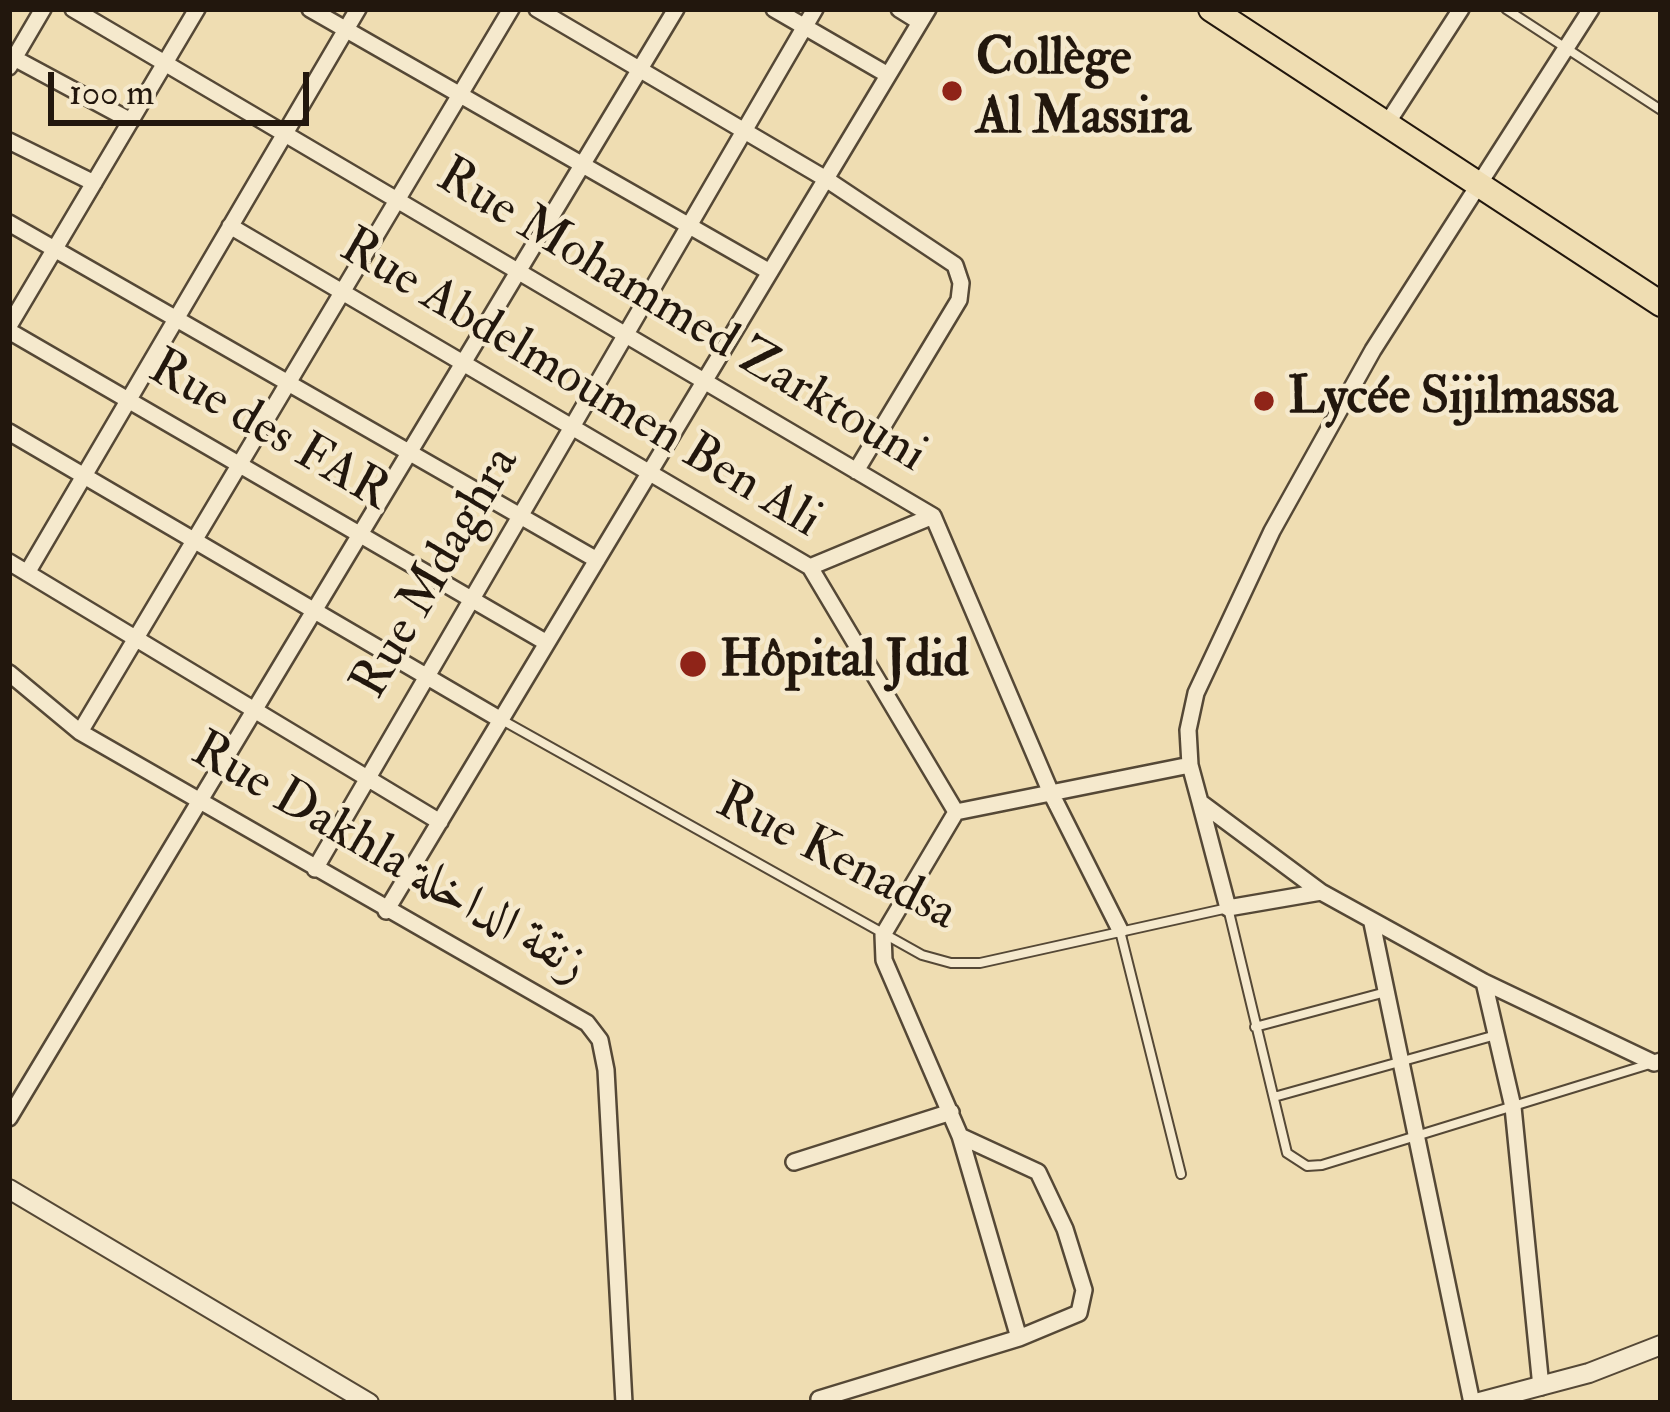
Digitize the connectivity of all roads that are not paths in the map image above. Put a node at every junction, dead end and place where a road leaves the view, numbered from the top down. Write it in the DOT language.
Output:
graph roads {
  1 [pos="43,9"];
  2 [pos="73,9"];
  3 [pos="197,9"];
  4 [pos="310,9"];
  5 [pos="358,9"];
  6 [pos="511,9"];
  7 [pos="537,9"];
  8 [pos="676,9"];
  9 [pos="774,9"];
  10 [pos="815,9"];
  11 [pos="899,9"];
  12 [pos="1211,9"];
  13 [pos="1461,9"];
  14 [pos="1506,9"];
  15 [pos="1591,9"];
  16 [pos="924,15"];
  17 [pos="805,27"];
  18 [pos="346,29"];
  19 [pos="1565,49"];
  20 [pos="12,63"];
  21 [pos="165,63"];
  22 [pos="639,69"];
  23 [pos="888,75"];
  24 [pos="460,95"];
  25 [pos="1661,110"];
  26 [pos="131,121"];
  27 [pos="1386,125"];
  28 [pos="744,131"];
  29 [pos="285,134"];
  30 [pos="9,141"];
  31 [pos="582,165"];
  32 [pos="826,179"];
  33 [pos="94,183"];
  34 [pos="1477,184"];
  35 [pos="397,200"];
  36 [pos="9,223"];
  37 [pos="230,226"];
  38 [pos="689,226"];
  39 [pos="55,249"];
  40 [pos="518,271"];
  41 [pos="770,272"];
  42 [pos="342,292"];
  43 [pos="1661,304"];
  44 [pos="176,319"];
  45 [pos="9,329"];
  46 [pos="626,335"];
  47 [pos="463,362"];
  48 [pos="704,381"];
  49 [pos="288,383"];
  50 [pos="128,400"];
  51 [pos="573,426"];
  52 [pos="9,432"];
  53 [pos="409,452"];
  54 [pos="239,465"];
  55 [pos="650,471"];
  56 [pos="856,471"];
  57 [pos="84,476"];
  58 [pos="521,516"];
  59 [pos="933,516"];
  60 [pos="360,535"];
  61 [pos="194,540"];
  62 [pos="597,560"];
  63 [pos="9,562"];
  64 [pos="810,567"];
  65 [pos="27,573"];
  66 [pos="472,600"];
  67 [pos="314,610"];
  68 [pos="136,638"];
  69 [pos="547,644"];
  70 [pos="9,673"];
  71 [pos="428,676"];
  72 [pos="254,710"];
  73 [pos="501,719"];
  74 [pos="80,732"];
  75 [pos="1190,765"];
  76 [pos="368,778"];
  77 [pos="1051,793"];
  78 [pos="199,802"];
  79 [pos="1200,802"];
  80 [pos="956,812"];
  81 [pos="440,822"];
  82 [pos="315,869"];
  83 [pos="1321,892"];
  84 [pos="1228,908"];
  85 [pos="386,910"];
  86 [pos="1372,923"];
  87 [pos="1120,930"];
  88 [pos="884,935"];
  89 [pos="1484,982"];
  90 [pos="1386,992"];
  91 [pos="1255,1028"];
  92 [pos="1496,1035"];
  93 [pos="1657,1062"];
  94 [pos="1401,1063"];
  95 [pos="1274,1097"];
  96 [pos="1513,1107"];
  97 [pos="950,1112"];
  98 [pos="9,1118"];
  99 [pos="960,1136"];
  100 [pos="1416,1137"];
  101 [pos="794,1162"];
  102 [pos="1181,1174"];
  103 [pos="9,1190"];
  104 [pos="1019,1338"];
  105 [pos="1661,1345"];
  106 [pos="1541,1387"];
  107 [pos="819,1399"];
  108 [pos="369,1403"];
  109 [pos="624,1403"];
  110 [pos="1474,1403"];
  1 -- 20 [label="street"];
  2 -- 21 [label="street, Rue Mohammed Zarktouni"];
  3 -- 21 [label="street"];
  4 -- 18 [label="street"];
  5 -- 18 [label="street"];
  6 -- 24 [label="street"];
  7 -- 22 [label="street"];
  8 -- 22 [label="street"];
  9 -- 17 [label="street"];
  10 -- 17 [label="street, Rue Mdaghra"];
  11 -- 16 [label="street"];
  12 -- 27 [label="main road"];
  13 -- 27 [label="street"];
  14 -- 19 [label="lane"];
  15 -- 19 [label="street"];
  16 -- 23 [label="street"];
  17 -- 23 [label="street"];
  17 -- 28 [label="street, Rue Mdaghra"];
  18 -- 24 [label="street"];
  18 -- 29 [label="street"];
  19 -- 25 [label="lane"];
  19 -- 34 [label="street"];
  20 -- 26 [label="street"];
  21 -- 26 [label="street"];
  21 -- 29 [label="street, Rue Mohammed Zarktouni"];
  22 -- 28 [label="street"];
  22 -- 31 [label="street"];
  23 -- 32 [label="street"];
  24 -- 31 [label="street"];
  24 -- 35 [label="street"];
  26 -- 33 [label="street"];
  27 -- 34 [label="main road"];
  28 -- 32 [label="street"];
  28 -- 38 [label="street, Rue Mdaghra"];
  29 -- 35 [label="street, Rue Mohammed Zarktouni"];
  29 -- 37 [label="street"];
  30 -- 33 [label="street"];
  31 -- 38 [label="street"];
  31 -- 40 [label="street"];
  32 -- 41 [label="street"];
  32 -- 56 [label="street"];
  33 -- 39 [label="street"];
  34 -- 43 [label="main road"];
  34 -- 75 [label="street"];
  35 -- 40 [label="street, Rue Mohammed Zarktouni"];
  35 -- 42 [label="street"];
  36 -- 39 [label="street"];
  37 -- 42 [label="street, Rue Abdelmoumen Ben Ali"];
  37 -- 44 [label="street"];
  38 -- 41 [label="street"];
  38 -- 46 [label="street, Rue Mdaghra"];
  39 -- 44 [label="street"];
  39 -- 45 [label="street"];
  40 -- 46 [label="street, Rue Mohammed Zarktouni"];
  40 -- 47 [label="street"];
  41 -- 48 [label="street"];
  42 -- 47 [label="street, Rue Abdelmoumen Ben Ali"];
  42 -- 49 [label="street"];
  44 -- 49 [label="street"];
  44 -- 50 [label="street"];
  45 -- 50 [label="street, Rue des FAR"];
  46 -- 48 [label="street, Rue Mohammed Zarktouni"];
  46 -- 51 [label="street, Rue Mdaghra"];
  47 -- 51 [label="street, Rue Abdelmoumen Ben Ali"];
  47 -- 53 [label="street"];
  48 -- 55 [label="street"];
  48 -- 56 [label="street, Rue Mohammed Zarktouni"];
  49 -- 53 [label="street"];
  49 -- 54 [label="street"];
  50 -- 54 [label="street, Rue des FAR"];
  50 -- 57 [label="street"];
  51 -- 55 [label="street, Rue Abdelmoumen Ben Ali"];
  51 -- 58 [label="street, Rue Mdaghra"];
  52 -- 57 [label="street"];
  53 -- 58 [label="street"];
  53 -- 60 [label="street"];
  54 -- 60 [label="street, Rue des FAR"];
  54 -- 61 [label="street"];
  55 -- 62 [label="street"];
  55 -- 64 [label="street, Rue Abdelmoumen Ben Ali"];
  56 -- 59 [label="street, Rue Mohammed Zarktouni"];
  57 -- 61 [label="street"];
  57 -- 65 [label="street"];
  58 -- 62 [label="street"];
  58 -- 66 [label="street, Rue Mdaghra"];
  59 -- 64 [label="street"];
  59 -- 77 [label="street"];
  60 -- 66 [label="street, Rue des FAR"];
  60 -- 67 [label="street"];
  61 -- 67 [label="street"];
  61 -- 68 [label="street"];
  62 -- 69 [label="street"];
  63 -- 65 [label="street"];
  64 -- 80 [label="street, Rue Abdelmoumen Ben Ali"];
  65 -- 68 [label="street"];
  66 -- 69 [label="street, Rue des FAR"];
  66 -- 71 [label="street, Rue Mdaghra"];
  67 -- 71 [label="street"];
  67 -- 72 [label="street"];
  68 -- 72 [label="street"];
  68 -- 74 [label="street"];
  69 -- 73 [label="street"];
  70 -- 74 [label="street, Rue Dakhla زنقة الداخلة"];
  71 -- 73 [label="street"];
  71 -- 76 [label="street, Rue Mdaghra"];
  72 -- 76 [label="street"];
  72 -- 78 [label="street"];
  73 -- 81 [label="street"];
  73 -- 88 [label="lane, Rue Kenadsa"];
  74 -- 78 [label="street, Rue Dakhla زنقة الداخلة"];
  75 -- 77 [label="street"];
  75 -- 79 [label="street"];
  76 -- 81 [label="street"];
  76 -- 82 [label="street, Rue Mdaghra"];
  77 -- 80 [label="street"];
  77 -- 87 [label="street"];
  78 -- 82 [label="street, Rue Dakhla زنقة الداخلة"];
  78 -- 98 [label="street"];
  79 -- 83 [label="street"];
  79 -- 84 [label="street"];
  80 -- 88 [label="street"];
  81 -- 85 [label="street"];
  82 -- 85 [label="street, Rue Dakhla زنقة الداخلة"];
  83 -- 84 [label="street"];
  83 -- 86 [label="street"];
  84 -- 87 [label="lane, Rue Kenadsa"];
  84 -- 91 [label="lane"];
  85 -- 109 [label="street, Rue Dakhla زنقة الداخلة"];
  86 -- 89 [label="street"];
  86 -- 90 [label="street"];
  87 -- 88 [label="lane, Rue Kenadsa"];
  87 -- 102 [label="lane"];
  88 -- 97 [label="street"];
  89 -- 92 [label="street"];
  89 -- 93 [label="street"];
  90 -- 91 [label="lane"];
  90 -- 94 [label="street"];
  91 -- 95 [label="lane"];
  92 -- 94 [label="lane"];
  92 -- 96 [label="street"];
  93 -- 96 [label="lane"];
  94 -- 95 [label="lane"];
  94 -- 100 [label="street"];
  95 -- 100 [label="lane"];
  96 -- 100 [label="lane"];
  96 -- 106 [label="street"];
  97 -- 99 [label="street"];
  97 -- 101 [label="street"];
  99 -- 104 [label="street"];
  99 -- 104 [label="street"];
  100 -- 110 [label="street"];
  103 -- 108 [label="street"];
  104 -- 107 [label="street"];
  105 -- 106 [label="street"];
  106 -- 110 [label="street"];
}
